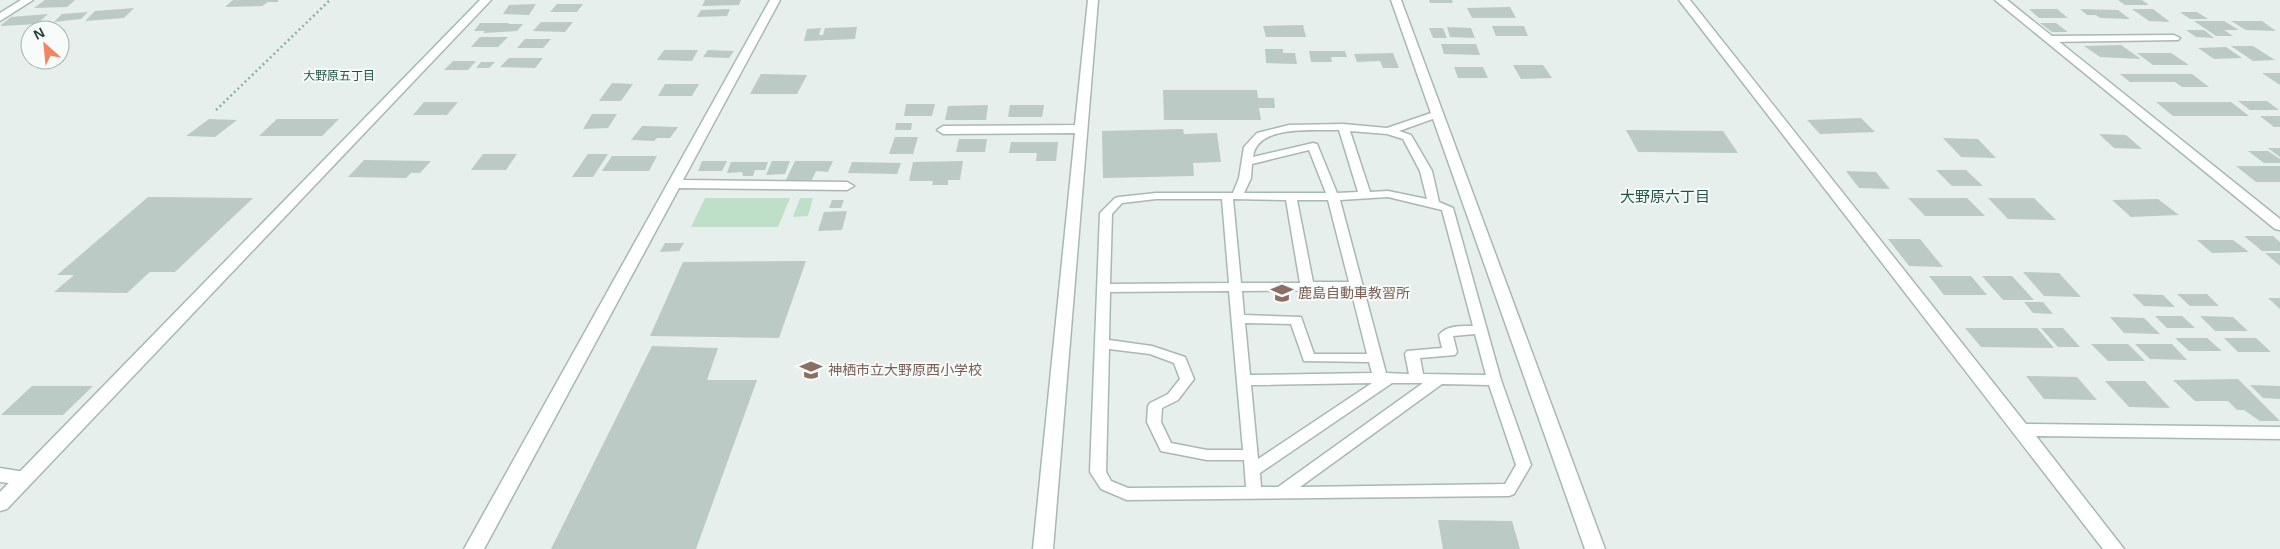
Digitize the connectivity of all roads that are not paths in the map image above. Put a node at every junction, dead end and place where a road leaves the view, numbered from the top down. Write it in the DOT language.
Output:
graph roads {
  1 [pos="28,0"];
  2 [pos="486,0"];
  3 [pos="775,0"];
  4 [pos="1093,0"];
  5 [pos="1396,0"];
  6 [pos="1684,0"];
  7 [pos="2000,0"];
  8 [pos="0,18"];
  9 [pos="2174,38"];
  10 [pos="2049,39"];
  11 [pos="1438,114"];
  12 [pos="1343,127"];
  13 [pos="943,130"];
  14 [pos="1081,130"];
  15 [pos="1388,131"];
  16 [pos="1247,162"];
  17 [pos="674,184"];
  18 [pos="847,186"];
  19 [pos="1365,195"];
  20 [pos="1232,196"];
  21 [pos="1291,196"];
  22 [pos="1333,197"];
  23 [pos="1434,204"];
  24 [pos="2280,226"];
  25 [pos="1307,286"];
  26 [pos="1356,286"];
  27 [pos="1235,287"];
  28 [pos="1104,288"];
  29 [pos="1238,320"];
  30 [pos="1480,330"];
  31 [pos="1102,344"];
  32 [pos="1375,358"];
  33 [pos="1384,378"];
  34 [pos="1417,378"];
  35 [pos="1439,379"];
  36 [pos="1243,380"];
  37 [pos="1494,380"];
  38 [pos="2021,430"];
  39 [pos="2280,433"];
  40 [pos="1250,455"];
  41 [pos="1252,471"];
  42 [pos="0,475"];
  43 [pos="25,478"];
  44 [pos="1254,492"];
  45 [pos="1282,492"];
  46 [pos="0,504"];
  47 [pos="474,549"];
  48 [pos="1043,549"];
  49 [pos="1595,549"];
  50 [pos="2114,549"];
  1 -- 8 [label="street"];
  2 -- 43 [label="street"];
  3 -- 17 [label="street"];
  4 -- 14 [label="street"];
  5 -- 11 [label="street"];
  6 -- 38 [label="street"];
  7 -- 10 [label="street"];
  9 -- 10 [label="street"];
  10 -- 24 [label="street"];
  11 -- 15 [label="lane"];
  11 -- 49 [label="street"];
  12 -- 15 [label="lane"];
  12 -- 16 [label="lane"];
  12 -- 19 [label="lane"];
  13 -- 14 [label="street"];
  14 -- 48 [label="street"];
  15 -- 23 [label="lane"];
  16 -- 20 [label="lane"];
  16 -- 22 [label="lane"];
  17 -- 18 [label="street"];
  17 -- 47 [label="street"];
  19 -- 22 [label="lane"];
  19 -- 23 [label="lane"];
  20 -- 21 [label="lane"];
  20 -- 27 [label="lane"];
  20 -- 28 [label="lane"];
  21 -- 22 [label="lane"];
  21 -- 25 [label="lane"];
  22 -- 26 [label="lane"];
  23 -- 30 [label="lane"];
  25 -- 26 [label="lane"];
  25 -- 27 [label="lane"];
  26 -- 32 [label="lane"];
  27 -- 28 [label="lane"];
  27 -- 29 [label="lane"];
  28 -- 31 [label="lane"];
  29 -- 32 [label="lane"];
  29 -- 36 [label="lane"];
  30 -- 34 [label="lane"];
  30 -- 37 [label="lane"];
  31 -- 40 [label="lane"];
  31 -- 44 [label="lane"];
  32 -- 33 [label="lane"];
  33 -- 34 [label="lane"];
  33 -- 36 [label="lane"];
  33 -- 41 [label="lane"];
  34 -- 35 [label="lane"];
  35 -- 37 [label="lane"];
  35 -- 45 [label="lane"];
  36 -- 40 [label="lane"];
  37 -- 45 [label="lane"];
  38 -- 39 [label="street"];
  38 -- 50 [label="street"];
  40 -- 41 [label="lane"];
  41 -- 44 [label="lane"];
  42 -- 43 [label="street"];
  43 -- 46 [label="street"];
  44 -- 45 [label="lane"];
}
